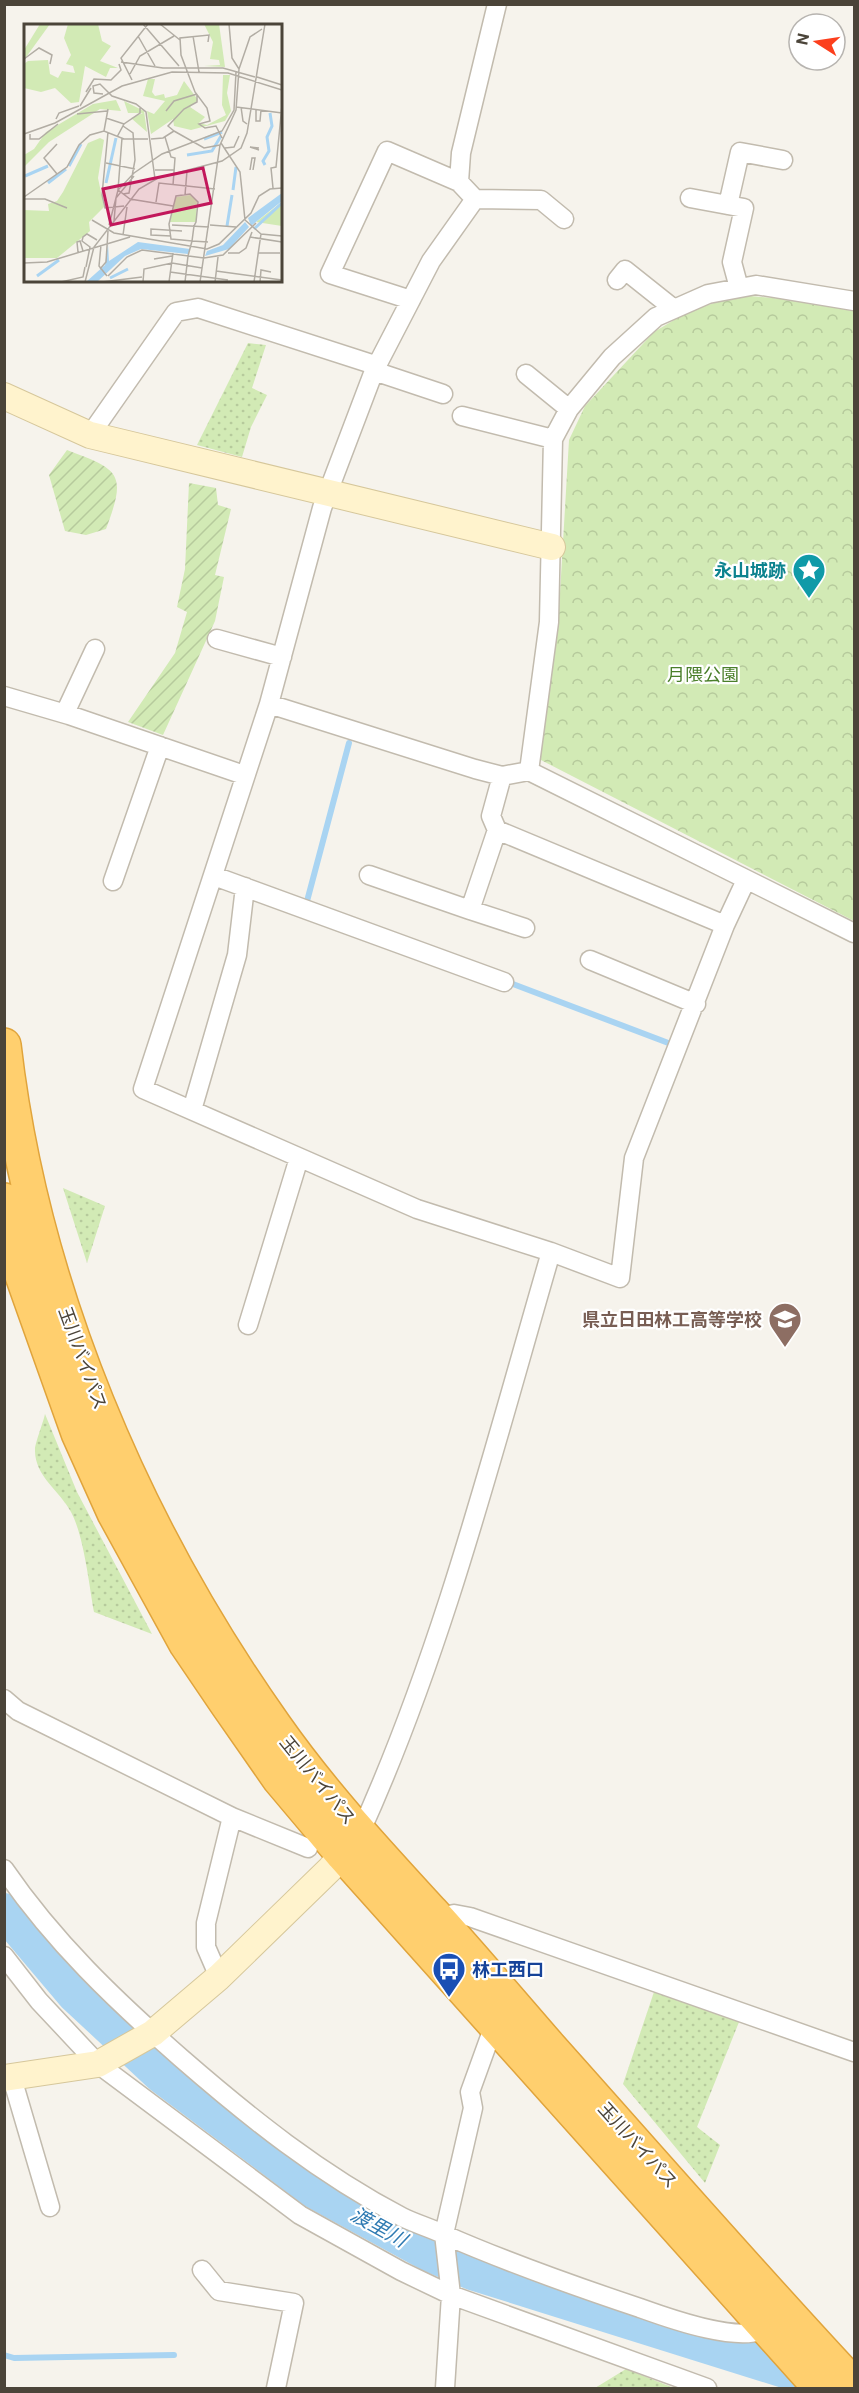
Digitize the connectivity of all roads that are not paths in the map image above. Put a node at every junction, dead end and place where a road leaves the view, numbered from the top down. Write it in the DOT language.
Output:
graph roads {
  1 [pos="497,4"];
  2 [pos="783,160"];
  3 [pos="459,182"];
  4 [pos="690,198"];
  5 [pos="475,199"];
  6 [pos="728,205"];
  7 [pos="564,219"];
  8 [pos="617,280"];
  9 [pos="739,288"];
  10 [pos="411,300"];
  11 [pos="855,301"];
  12 [pos="674,309"];
  13 [pos="376,369"];
  14 [pos="526,374"];
  15 [pos="443,394"];
  16 [pos="4,396"];
  17 [pos="568,409"];
  18 [pos="462,416"];
  19 [pos="90,435"];
  20 [pos="552,440"];
  21 [pos="328,493"];
  22 [pos="552,546"];
  23 [pos="217,639"];
  24 [pos="95,649"];
  25 [pos="282,657"];
  26 [pos="4,696"];
  27 [pos="269,704"];
  28 [pos="64,714"];
  29 [pos="160,746"];
  30 [pos="530,771"];
  31 [pos="244,775"];
  32 [pos="502,776"];
  33 [pos="497,830"];
  34 [pos="369,874"];
  35 [pos="214,876"];
  36 [pos="746,880"];
  37 [pos="113,881"];
  38 [pos="245,887"];
  39 [pos="470,910"];
  40 [pos="725,925"];
  41 [pos="525,928"];
  42 [pos="855,933"];
  43 [pos="590,960"];
  44 [pos="504,982"];
  45 [pos="696,1004"];
  46 [pos="4,1045"];
  47 [pos="192,1110"];
  48 [pos="299,1158"];
  49 [pos="14,1166"];
  50 [pos="4,1200"];
  51 [pos="10,1249"];
  52 [pos="551,1252"];
  53 [pos="248,1324"];
  54 [pos="4,1699"];
  55 [pos="232,1818"];
  56 [pos="351,1844"];
  57 [pos="309,1848"];
  58 [pos="4,1869"];
  59 [pos="436,1917"];
  60 [pos="4,1956"];
  61 [pos="219,1977"];
  62 [pos="505,1996"];
  63 [pos="494,2026"];
  64 [pos="153,2033"];
  65 [pos="855,2052"];
  66 [pos="98,2064"];
  67 [pos="8,2078"];
  68 [pos="50,2207"];
  69 [pos="444,2234"];
  70 [pos="202,2270"];
  71 [pos="451,2295"];
  72 [pos="776,2319"];
  73 [pos="842,2378"];
  74 [pos="276,2388"];
  75 [pos="445,2388"];
  76 [pos="707,2388"];
  1 -- 3 [label="street"];
  2 -- 6 [label="street"];
  3 -- 5 [label="street"];
  3 -- 10 [label="street"];
  4 -- 6 [label="street"];
  5 -- 7 [label="street"];
  5 -- 10 [label="street"];
  6 -- 9 [label="street"];
  8 -- 12 [label="street"];
  9 -- 11 [label="street"];
  9 -- 12 [label="street"];
  10 -- 13 [label="street"];
  12 -- 17 [label="street"];
  13 -- 15 [label="street"];
  13 -- 19 [label="street"];
  13 -- 21 [label="street"];
  14 -- 17 [label="street"];
  16 -- 19 [label="street"];
  17 -- 20 [label="street"];
  18 -- 20 [label="street"];
  19 -- 21 [label="street"];
  20 -- 22 [label="street"];
  21 -- 22 [label="street"];
  21 -- 25 [label="street"];
  22 -- 30 [label="street"];
  23 -- 25 [label="street"];
  24 -- 28 [label="street"];
  25 -- 27 [label="street"];
  26 -- 28 [label="street"];
  27 -- 31 [label="street"];
  27 -- 32 [label="street"];
  28 -- 29 [label="street"];
  29 -- 31 [label="street"];
  29 -- 37 [label="street"];
  30 -- 32 [label="street"];
  30 -- 36 [label="street"];
  31 -- 35 [label="street"];
  32 -- 33 [label="street"];
  33 -- 39 [label="street"];
  33 -- 40 [label="street"];
  34 -- 39 [label="street"];
  35 -- 38 [label="street"];
  35 -- 47 [label="street"];
  36 -- 40 [label="street"];
  36 -- 42 [label="street"];
  38 -- 44 [label="street"];
  38 -- 47 [label="street"];
  39 -- 41 [label="street"];
  40 -- 45 [label="street"];
  43 -- 45 [label="street"];
  45 -- 52 [label="street"];
  46 -- 49 [label="highway, 玉川バイパス"];
  47 -- 48 [label="street"];
  48 -- 52 [label="street"];
  48 -- 53 [label="street"];
  49 -- 56 [label="highway, 玉川バイパス"];
  50 -- 51 [label="highway, 玉川バイパス"];
  51 -- 56 [label="highway, 玉川バイパス"];
  52 -- 56 [label="street"];
  54 -- 55 [label="street"];
  55 -- 57 [label="street"];
  55 -- 61 [label="street"];
  56 -- 59 [label="highway, 玉川バイパス"];
  56 -- 61 [label="street"];
  56 -- 63 [label="highway, 玉川バイパス"];
  58 -- 64 [label="street"];
  59 -- 62 [label="highway, 玉川バイパス"];
  59 -- 65 [label="street"];
  60 -- 66 [label="street"];
  61 -- 64 [label="street"];
  62 -- 63 [label="street"];
  62 -- 72 [label="highway, 玉川バイパス"];
  63 -- 69 [label="street"];
  63 -- 72 [label="highway, 玉川バイパス"];
  64 -- 66 [label="street"];
  64 -- 69 [label="street"];
  66 -- 67 [label="street"];
  66 -- 71 [label="street"];
  67 -- 68 [label="street"];
  69 -- 71 [label="street"];
  69 -- 72 [label="street"];
  70 -- 74 [label="street"];
  71 -- 75 [label="street"];
  71 -- 76 [label="street"];
  72 -- 73 [label="highway, 玉川バイパス"];
  72 -- 73 [label="highway, 玉川バイパス"];
}
